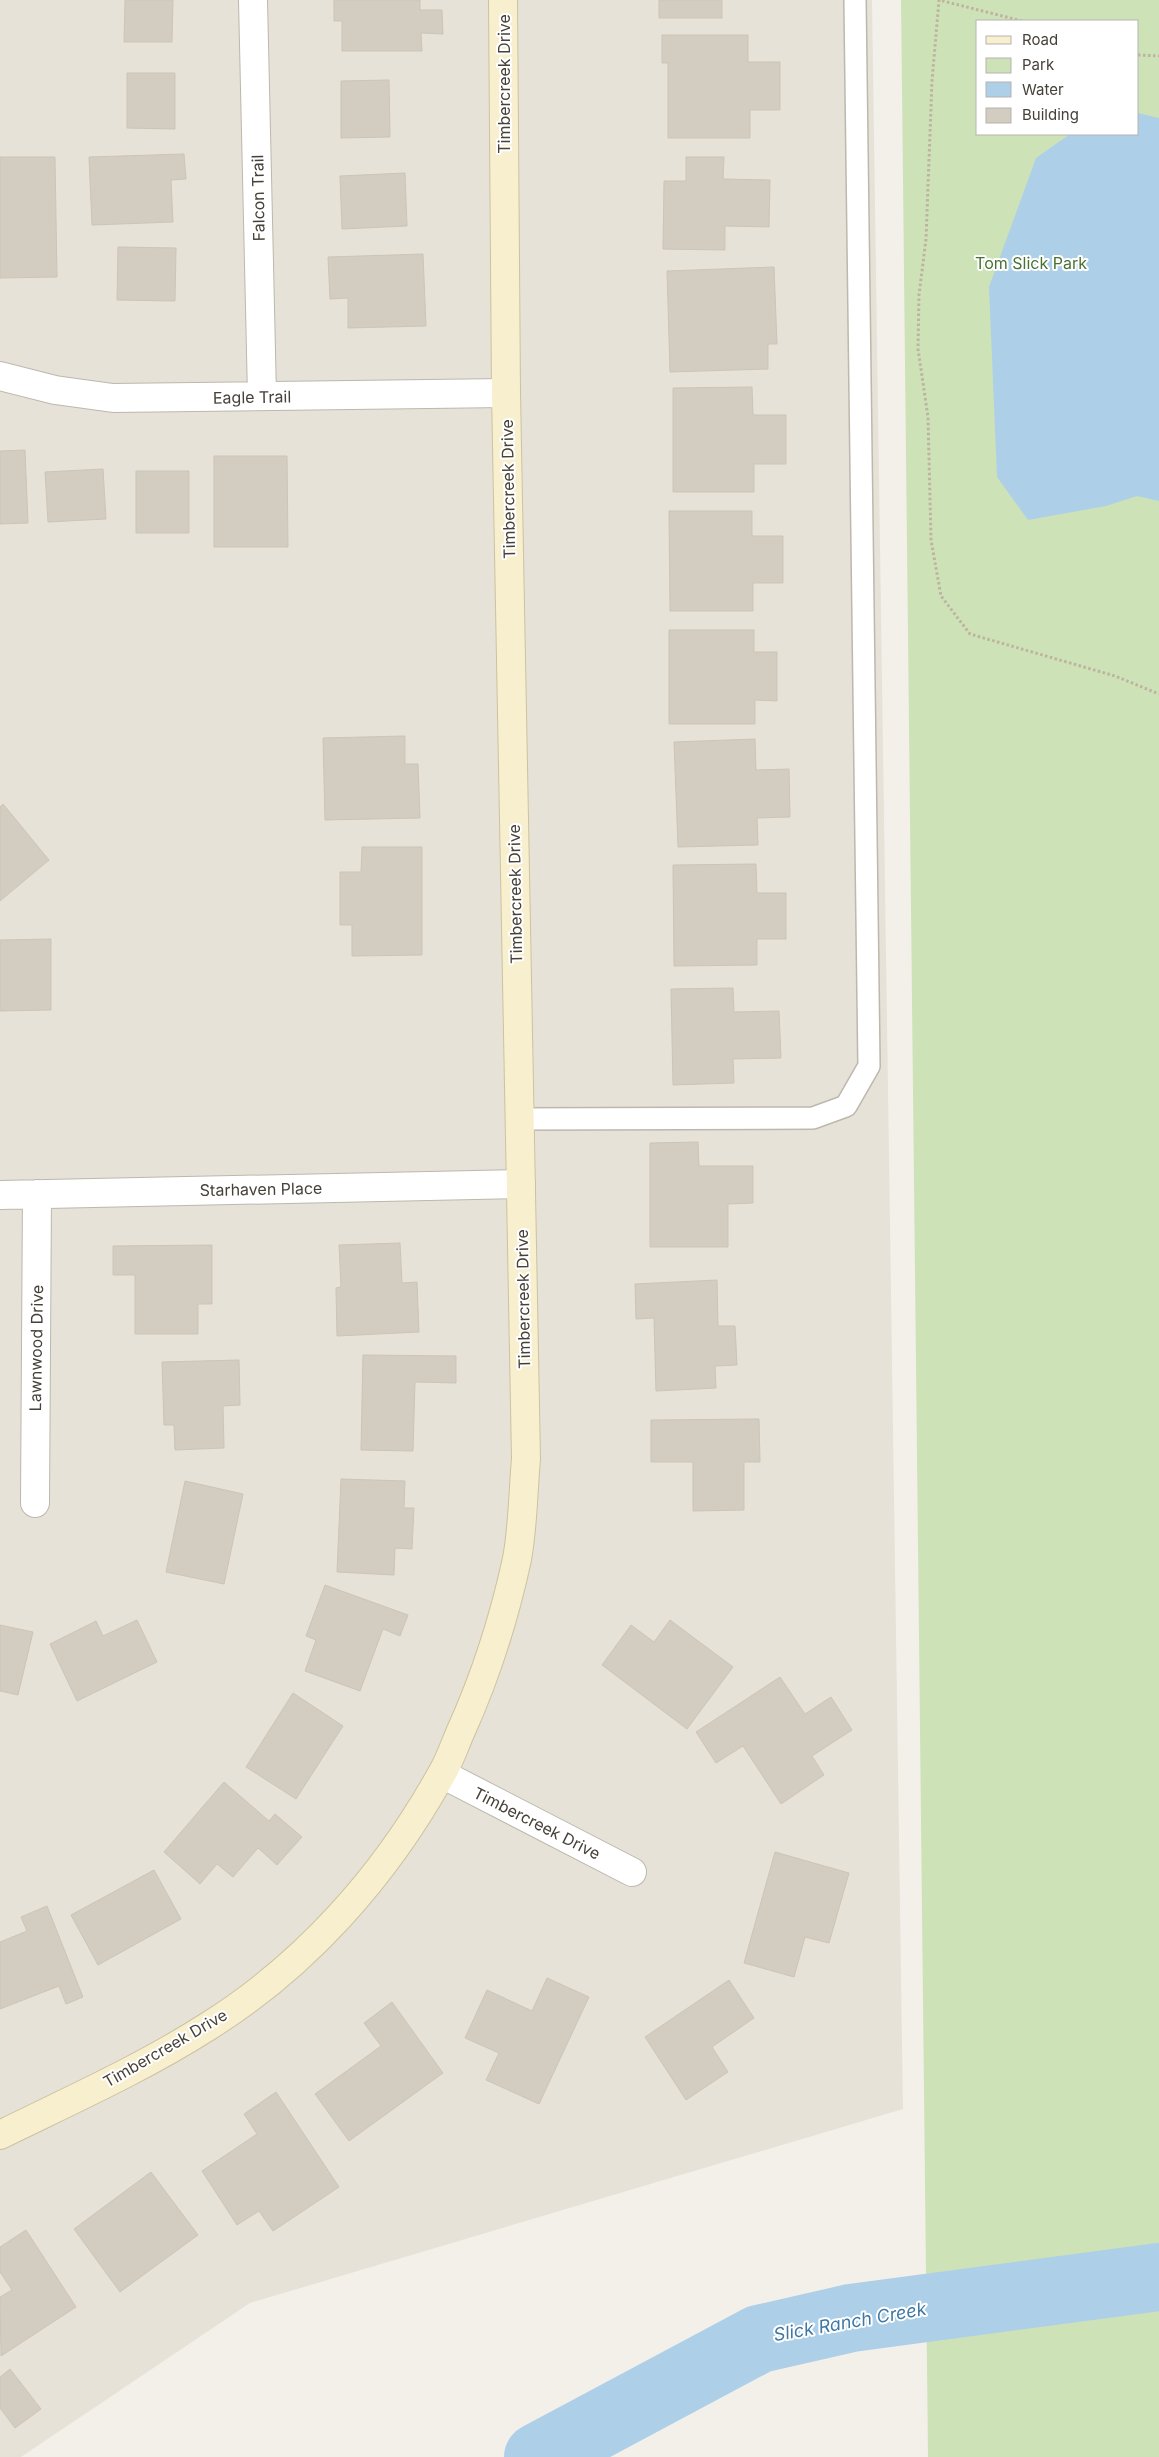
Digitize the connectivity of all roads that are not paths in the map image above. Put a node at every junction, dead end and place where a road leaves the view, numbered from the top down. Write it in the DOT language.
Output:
graph roads {
  1 [pos="253,0"];
  2 [pos="503,0"];
  3 [pos="855,0"];
  4 [pos="0,376"];
  5 [pos="506,393"];
  6 [pos="262,396"];
  7 [pos="520,1119"];
  8 [pos="521,1184"];
  9 [pos="38,1194"];
  10 [pos="0,1195"];
  11 [pos="35,1503"];
  12 [pos="442,1774"];
  13 [pos="632,1872"];
  14 [pos="0,2135"];
  1 -- 6 [label="street, Falcon Trail"];
  2 -- 5 [label="street, Timbercreek Drive"];
  3 -- 7 [label="lane"];
  4 -- 6 [label="street, Eagle Trail"];
  5 -- 6 [label="street, Eagle Trail"];
  5 -- 7 [label="street, Timbercreek Drive"];
  7 -- 8 [label="street, Timbercreek Drive"];
  8 -- 9 [label="street, Starhaven Place"];
  8 -- 12 [label="street, Timbercreek Drive"];
  9 -- 10 [label="street, Starhaven Place"];
  9 -- 11 [label="street, Lawnwood Drive"];
  12 -- 13 [label="street, Timbercreek Drive"];
  12 -- 14 [label="street, Timbercreek Drive"];
}
